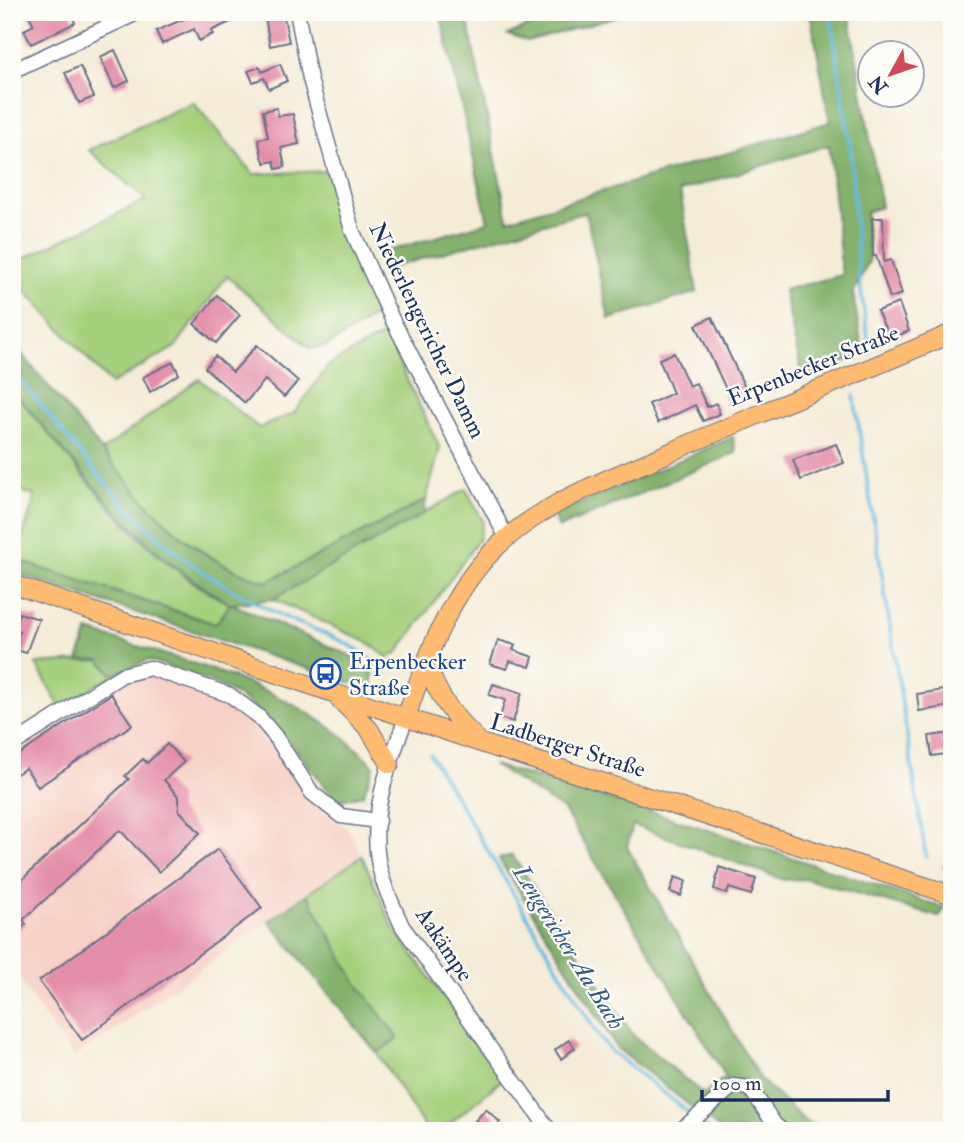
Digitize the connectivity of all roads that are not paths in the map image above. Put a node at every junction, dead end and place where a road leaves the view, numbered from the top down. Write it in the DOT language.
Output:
graph roads {
  1 [pos="139,12"];
  2 [pos="297,12"];
  3 [pos="12,71"];
  4 [pos="952,333"];
  5 [pos="507,538"];
  6 [pos="12,584"];
  7 [pos="427,665"];
  8 [pos="331,693"];
  9 [pos="405,718"];
  10 [pos="481,743"];
  11 [pos="12,745"];
  12 [pos="390,764"];
  13 [pos="378,821"];
  14 [pos="952,895"];
  15 [pos="683,1127"];
  16 [pos="550,1131"];
  17 [pos="783,1131"];
  1 -- 3 [label="street"];
  2 -- 5 [label="street, Niederlengericher Damm"];
  4 -- 5 [label="main road, Erpenbecker Straße"];
  5 -- 7 [label="main road, Erpenbecker Straße"];
  6 -- 8 [label="main road, Ladberger Straße"];
  7 -- 9 [label="main road, Erpenbecker Straße"];
  7 -- 10 [label="main road"];
  8 -- 9 [label="main road, Ladberger Straße"];
  8 -- 12 [label="main road"];
  9 -- 10 [label="main road, Ladberger Straße"];
  9 -- 12 [label="street, Aakämpe"];
  10 -- 14 [label="main road, Ladberger Straße"];
  11 -- 13 [label="street"];
  12 -- 13 [label="street, Aakämpe"];
  13 -- 16 [label="street, Aakämpe"];
  15 -- 17 [label="street"];
}
